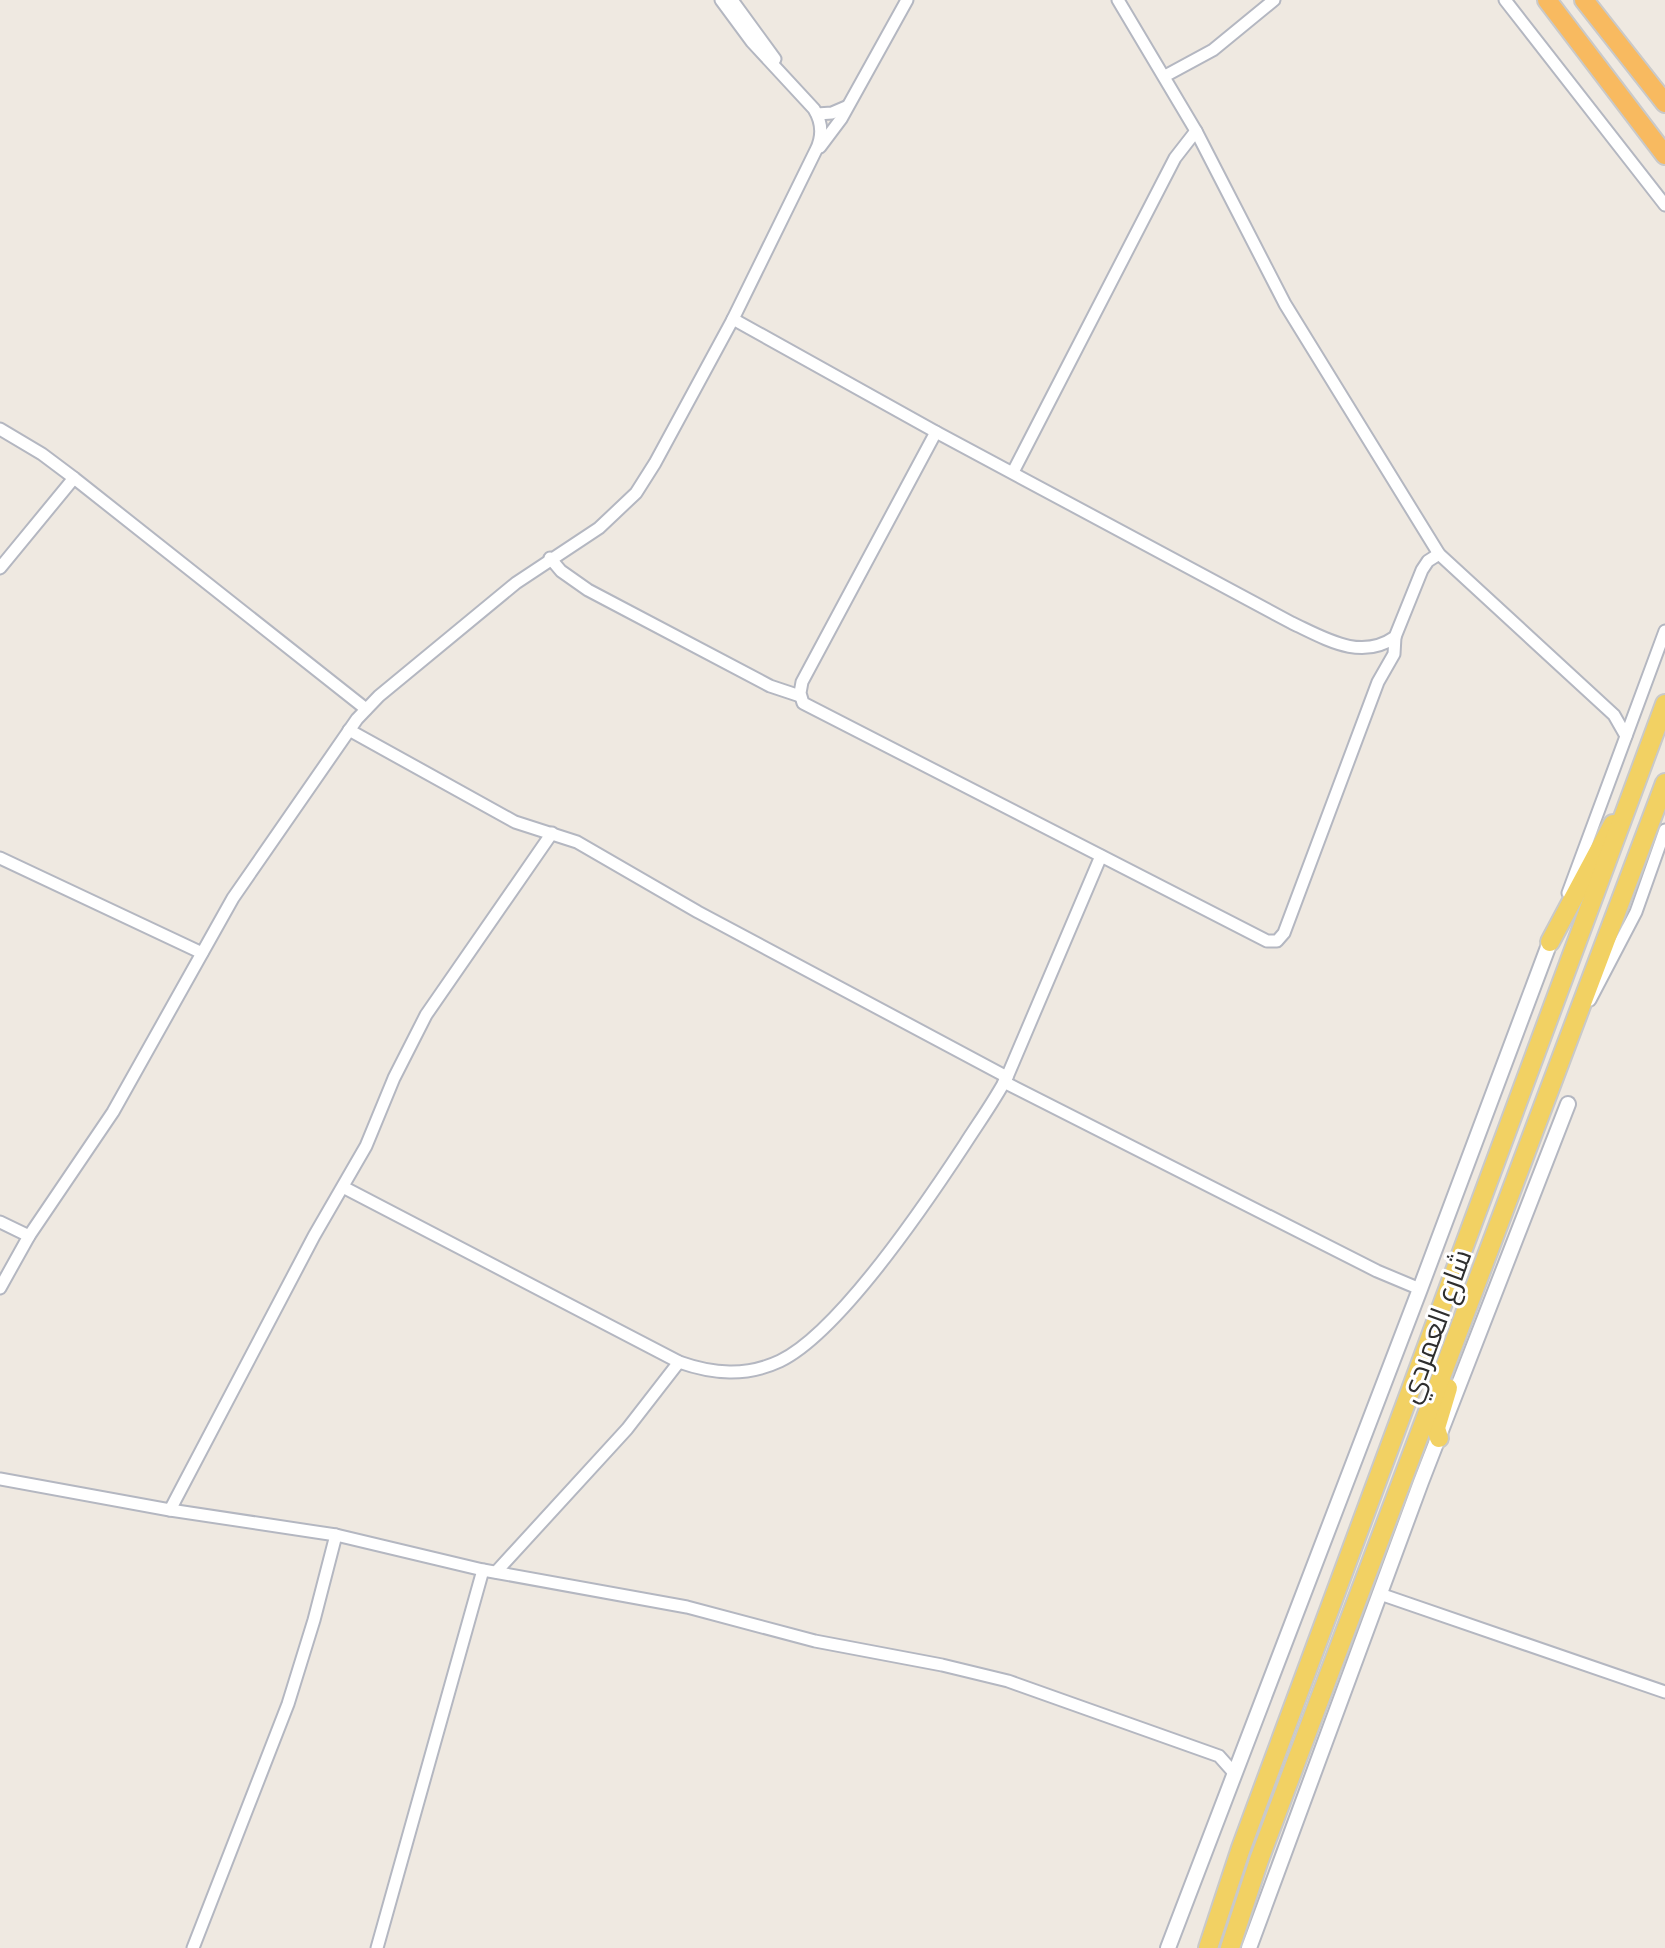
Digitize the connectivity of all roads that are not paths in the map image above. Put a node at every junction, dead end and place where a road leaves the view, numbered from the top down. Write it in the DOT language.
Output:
graph roads {
  1 [pos="721,0"];
  2 [pos="732,0"];
  3 [pos="907,0"];
  4 [pos="1118,0"];
  5 [pos="1274,0"];
  6 [pos="1505,0"];
  7 [pos="1547,0"];
  8 [pos="1584,0"];
  9 [pos="783,73"];
  10 [pos="1165,76"];
  11 [pos="1618,93"];
  12 [pos="1665,103"];
  13 [pos="846,107"];
  14 [pos="817,114"];
  15 [pos="1196,131"];
  16 [pos="1665,133"];
  17 [pos="816,150"];
  18 [pos="1665,155"];
  19 [pos="1665,205"];
  20 [pos="733,319"];
  21 [pos="0,429"];
  22 [pos="936,432"];
  23 [pos="1013,472"];
  24 [pos="74,478"];
  25 [pos="1439,554"];
  26 [pos="550,558"];
  27 [pos="0,568"];
  28 [pos="1665,631"];
  29 [pos="1395,637"];
  30 [pos="800,696"];
  31 [pos="1665,704"];
  32 [pos="366,709"];
  33 [pos="1636,709"];
  34 [pos="1614,715"];
  35 [pos="349,730"];
  36 [pos="1626,736"];
  37 [pos="1665,783"];
  38 [pos="1627,806"];
  39 [pos="1665,830"];
  40 [pos="552,833"];
  41 [pos="1101,856"];
  42 [pos="0,858"];
  43 [pos="1661,860"];
  44 [pos="1550,942"];
  45 [pos="202,953"];
  46 [pos="1569,1034"];
  47 [pos="1006,1079"];
  48 [pos="1568,1104"];
  49 [pos="343,1187"];
  50 [pos="0,1222"];
  51 [pos="29,1236"];
  52 [pos="1476,1281"];
  53 [pos="0,1288"];
  54 [pos="1420,1289"];
  55 [pos="679,1362"];
  56 [pos="1439,1438"];
  57 [pos="0,1479"];
  58 [pos="170,1510"];
  59 [pos="336,1535"];
  60 [pos="490,1571"];
  61 [pos="1380,1594"];
  62 [pos="1665,1692"];
  63 [pos="1245,1748"];
  64 [pos="1219,1756"];
  65 [pos="1235,1774"];
  66 [pos="193,1948"];
  67 [pos="377,1948"];
  68 [pos="1168,1948"];
  69 [pos="1208,1948"];
  70 [pos="1230,1948"];
  71 [pos="1249,1948"];
  1 -- 9 [label="street"];
  2 -- 9 [label="street"];
  3 -- 13 [label="street"];
  4 -- 10 [label="street"];
  5 -- 10 [label="street"];
  6 -- 19 [label="street"];
  7 -- 11 [label="highway"];
  8 -- 12 [label="highway"];
  9 -- 14 [label="street"];
  10 -- 15 [label="street"];
  11 -- 16 [label="highway"];
  11 -- 18 [label="highway"];
  13 -- 14 [label="street"];
  13 -- 17 [label="street"];
  14 -- 17 [label="street"];
  15 -- 23 [label="street"];
  15 -- 25 [label="street"];
  17 -- 20 [label="street"];
  20 -- 22 [label="street"];
  20 -- 26 [label="street"];
  21 -- 24 [label="street"];
  22 -- 23 [label="street"];
  22 -- 30 [label="street"];
  23 -- 29 [label="street"];
  24 -- 27 [label="street"];
  24 -- 32 [label="street"];
  25 -- 29 [label="street"];
  25 -- 34 [label="street"];
  26 -- 30 [label="street"];
  26 -- 32 [label="street"];
  28 -- 33 [label="street"];
  29 -- 41 [label="street"];
  30 -- 41 [label="street"];
  31 -- 38 [label="main road, شارع العمردي"];
  32 -- 35 [label="street"];
  33 -- 34 [label="street"];
  33 -- 36 [label="street"];
  34 -- 36 [label="street"];
  35 -- 40 [label="street"];
  35 -- 45 [label="street"];
  36 -- 44 [label="street"];
  37 -- 46 [label="main road, شارع العمردي"];
  38 -- 44 [label="main road"];
  38 -- 69 [label="main road, شارع العمردي"];
  39 -- 43 [label="street"];
  40 -- 47 [label="street"];
  40 -- 49 [label="street"];
  41 -- 47 [label="street"];
  42 -- 45 [label="street"];
  43 -- 46 [label="street"];
  44 -- 54 [label="street"];
  45 -- 51 [label="street"];
  46 -- 52 [label="main road, شارع العمردي"];
  47 -- 54 [label="street"];
  47 -- 55 [label="street"];
  48 -- 56 [label="street"];
  49 -- 55 [label="street"];
  49 -- 58 [label="street"];
  50 -- 51 [label="street"];
  51 -- 53 [label="street"];
  52 -- 56 [label="main road"];
  52 -- 70 [label="main road, شارع العمردي"];
  54 -- 63 [label="street"];
  55 -- 60 [label="street"];
  56 -- 61 [label="street"];
  57 -- 58 [label="street"];
  58 -- 59 [label="street"];
  59 -- 60 [label="street"];
  59 -- 66 [label="street"];
  60 -- 64 [label="street"];
  60 -- 67 [label="street"];
  61 -- 62 [label="street"];
  61 -- 71 [label="street"];
  63 -- 64 [label="street"];
  63 -- 65 [label="street"];
  64 -- 65 [label="street"];
  65 -- 68 [label="street"];
}
